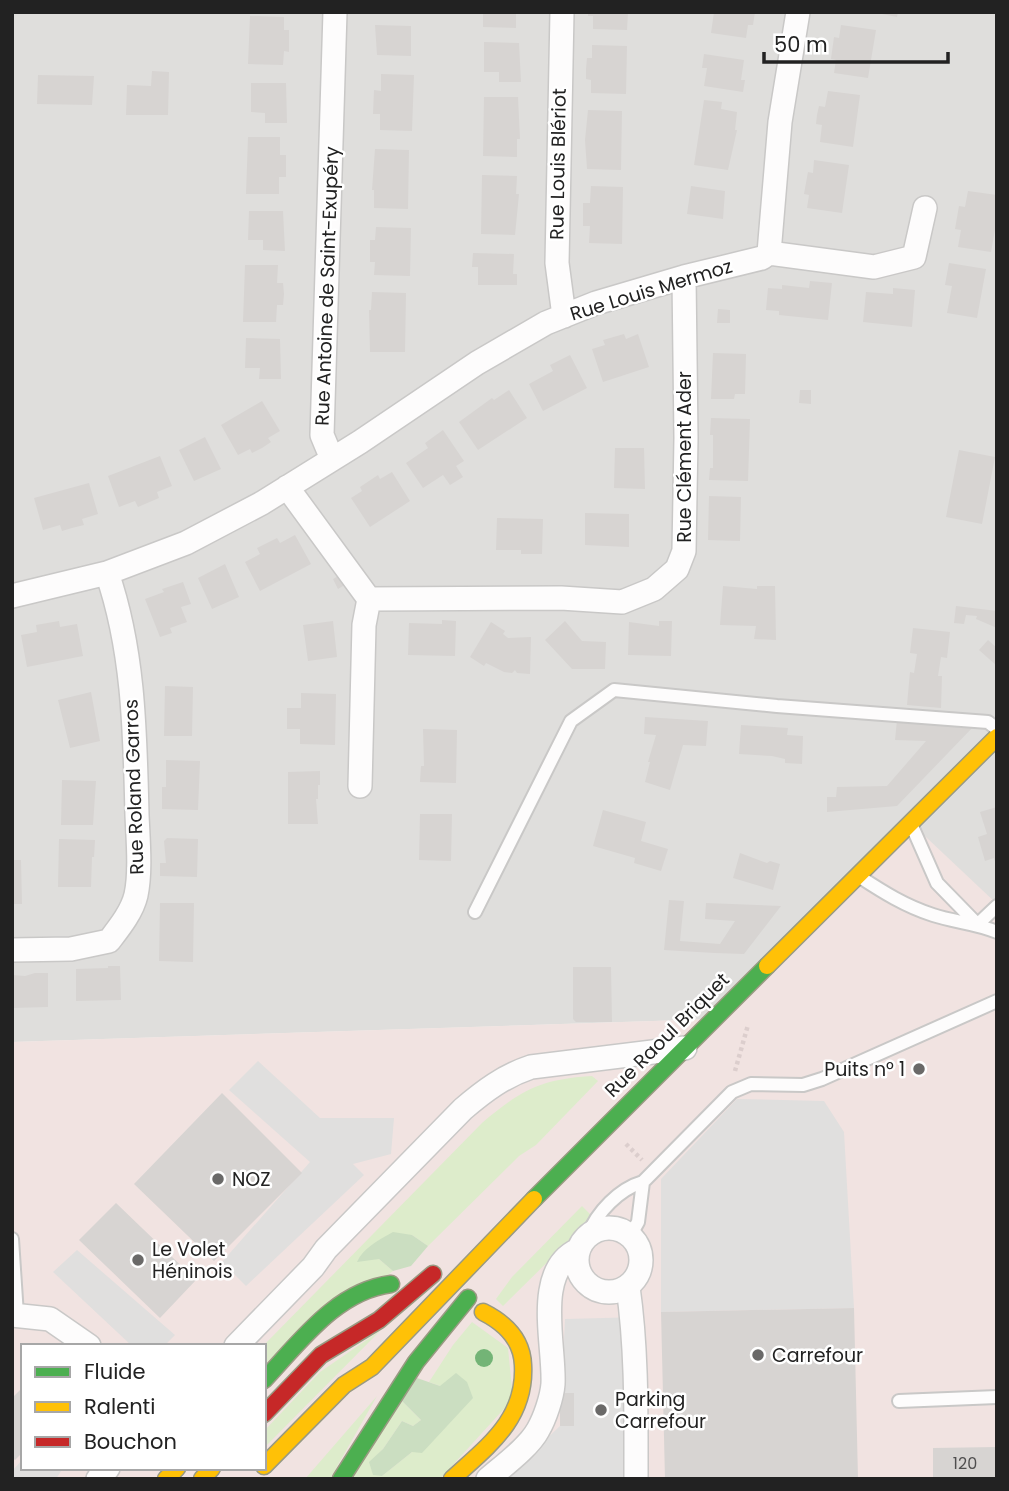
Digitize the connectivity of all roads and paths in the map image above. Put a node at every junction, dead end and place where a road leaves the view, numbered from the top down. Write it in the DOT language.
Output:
graph roads {
  1 [pos="335,12"];
  2 [pos="562,12"];
  3 [pos="798,12"];
  4 [pos="925,208"];
  5 [pos="769,253"];
  6 [pos="684,277"];
  7 [pos="564,316"];
  8 [pos="332,459"];
  9 [pos="287,487"];
  10 [pos="107,573"];
  11 [pos="12,596"];
  12 [pos="369,598"];
  13 [pos="997,729"];
  14 [pos="997,737"];
  15 [pos="360,786"];
  16 [pos="910,822"];
  17 [pos="856,874"];
  18 [pos="997,905"];
  19 [pos="475,912"];
  20 [pos="978,924"];
  21 [pos="997,932"];
  22 [pos="12,950"];
  23 [pos="997,1001"];
  24 [pos="749,1022"];
  25 [pos="685,1048"];
  26 [pos="732,1092"];
  27 [pos="607,1125"];
  28 [pos="573,1159"];
  29 [pos="652,1171"];
  30 [pos="643,1182"];
  31 [pos="524,1186"];
  32 [pos="549,1204"];
  33 [pos="628,1234"];
  34 [pos="12,1239"];
  35 [pos="583,1242"];
  36 [pos="446,1261"];
  37 [pos="13,1266"];
  38 [pos="391,1284"];
  39 [pos="628,1287"];
  40 [pos="476,1290"];
  41 [pos="483,1312"];
  42 [pos="15,1315"];
  43 [pos="86,1344"];
  44 [pos="238,1344"];
  45 [pos="372,1367"];
  46 [pos="266,1378"];
  47 [pos="355,1397"];
  48 [pos="997,1397"];
  49 [pos="899,1401"];
  50 [pos="266,1412"];
  51 [pos="266,1464"];
  52 [pos="341,1479"];
  53 [pos="452,1479"];
  54 [pos="488,1479"];
  55 [pos="636,1479"];
  1 -- 8 [label="street, Rue Antoine de Saint-Exupéry"];
  2 -- 7 [label="street, Rue Louis Blériot"];
  3 -- 5 [label="street"];
  4 -- 5 [label="street, Rue Louis Mermoz"];
  5 -- 6 [label="street, Rue Louis Mermoz"];
  6 -- 7 [label="street, Rue Louis Mermoz"];
  6 -- 12 [label="street, Rue Clément Ader"];
  7 -- 8 [label="street, Rue Louis Mermoz"];
  8 -- 9 [label="street"];
  9 -- 10 [label="street"];
  9 -- 12 [label="street"];
  10 -- 11 [label="street"];
  10 -- 22 [label="street, Rue Roland Garros"];
  12 -- 15 [label="street"];
  13 -- 19 [label="lane"];
  14 -- 16 [label="street, Rue Raoul Briquet"];
  16 -- 17 [label="street, Rue Raoul Briquet"];
  16 -- 20 [label="lane"];
  17 -- 20 [label="lane"];
  17 -- 25 [label="street, Rue Raoul Briquet"];
  18 -- 20 [label="lane"];
  20 -- 21 [label="lane"];
  23 -- 26 [label="lane"];
  24 -- 26 [label="path"];
  25 -- 27 [label="street, Rue Raoul Briquet"];
  25 -- 44 [label="street"];
  26 -- 29 [label="lane"];
  27 -- 28 [label="street, Rue Raoul Briquet"];
  27 -- 29 [label="path"];
  28 -- 31 [label="street"];
  28 -- 32 [label="street"];
  28 -- 45 [label="street, Rue Raoul Briquet"];
  29 -- 30 [label="lane"];
  30 -- 33 [label="lane"];
  30 -- 35 [label="lane"];
  33 -- 35 [label="street"];
  33 -- 39 [label="street"];
  34 -- 37 [label="lane"];
  35 -- 39 [label="street"];
  35 -- 54 [label="street"];
  36 -- 50 [label="street"];
  37 -- 42 [label="lane"];
  38 -- 46 [label="street"];
  39 -- 55 [label="street"];
  40 -- 52 [label="street"];
  41 -- 53 [label="street"];
  42 -- 43 [label="street"];
  45 -- 47 [label="street, Rue Raoul Briquet"];
  45 -- 51 [label="street, Rue Raoul Briquet"];
  48 -- 49 [label="lane"];
}
